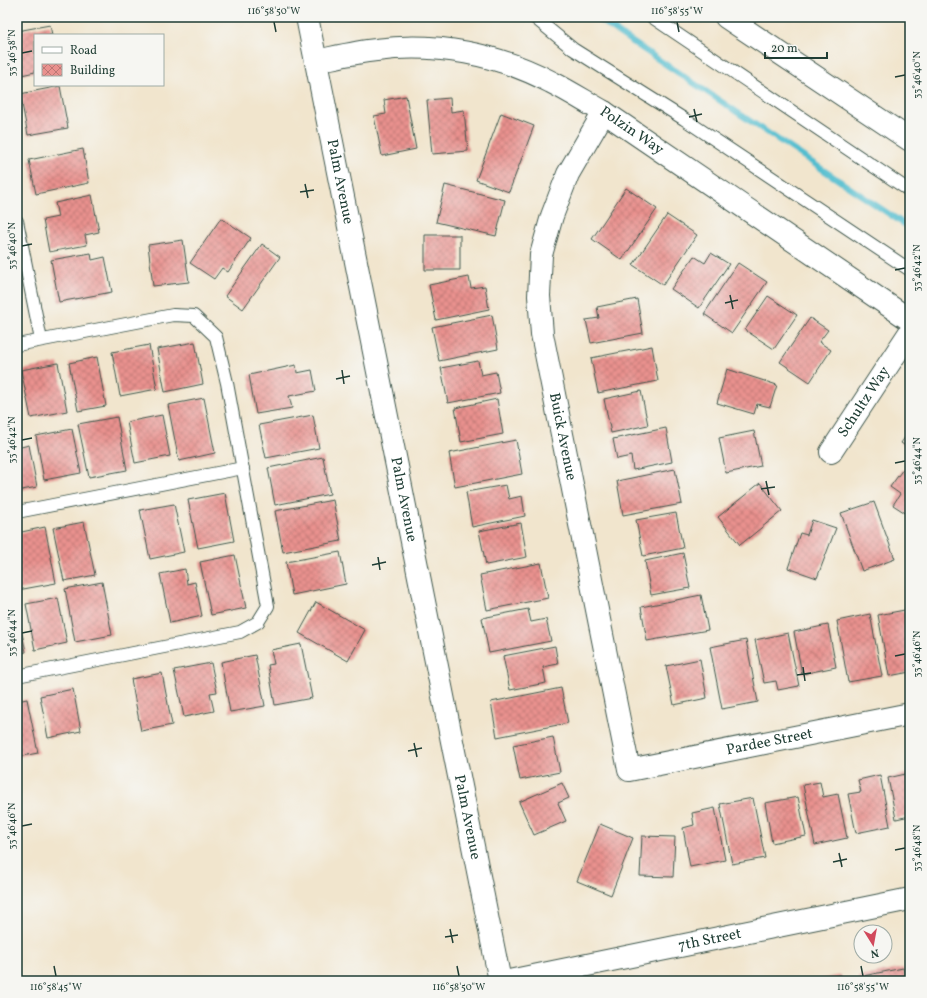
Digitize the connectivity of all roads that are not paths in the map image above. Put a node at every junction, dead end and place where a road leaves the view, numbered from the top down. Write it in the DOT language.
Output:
graph roads {
  1 [pos="307,17"];
  2 [pos="534,17"];
  3 [pos="652,17"];
  4 [pos="726,17"];
  5 [pos="316,61"];
  6 [pos="604,112"];
  7 [pos="910,140"];
  8 [pos="910,191"];
  9 [pos="17,221"];
  10 [pos="910,270"];
  11 [pos="910,320"];
  12 [pos="910,332"];
  13 [pos="41,340"];
  14 [pos="17,344"];
  15 [pos="831,452"];
  16 [pos="243,468"];
  17 [pos="17,512"];
  18 [pos="17,676"];
  19 [pos="910,714"];
  20 [pos="628,770"];
  21 [pos="910,899"];
  22 [pos="500,981"];
  23 [pos="509,981"];
  1 -- 5 [label="street, Palm Avenue"];
  2 -- 10 [label="lane"];
  3 -- 8 [label="lane"];
  4 -- 7 [label="street"];
  5 -- 6 [label="street, Polzin Way"];
  5 -- 22 [label="street, Palm Avenue"];
  6 -- 11 [label="street, Polzin Way"];
  6 -- 20 [label="street, Buick Avenue"];
  9 -- 13 [label="lane"];
  12 -- 15 [label="street, Schultz Way"];
  13 -- 14 [label="lane"];
  13 -- 16 [label="lane"];
  16 -- 17 [label="lane"];
  16 -- 18 [label="lane"];
  19 -- 20 [label="street, Pardee Street"];
  21 -- 23 [label="street, 7th Street"];
}
